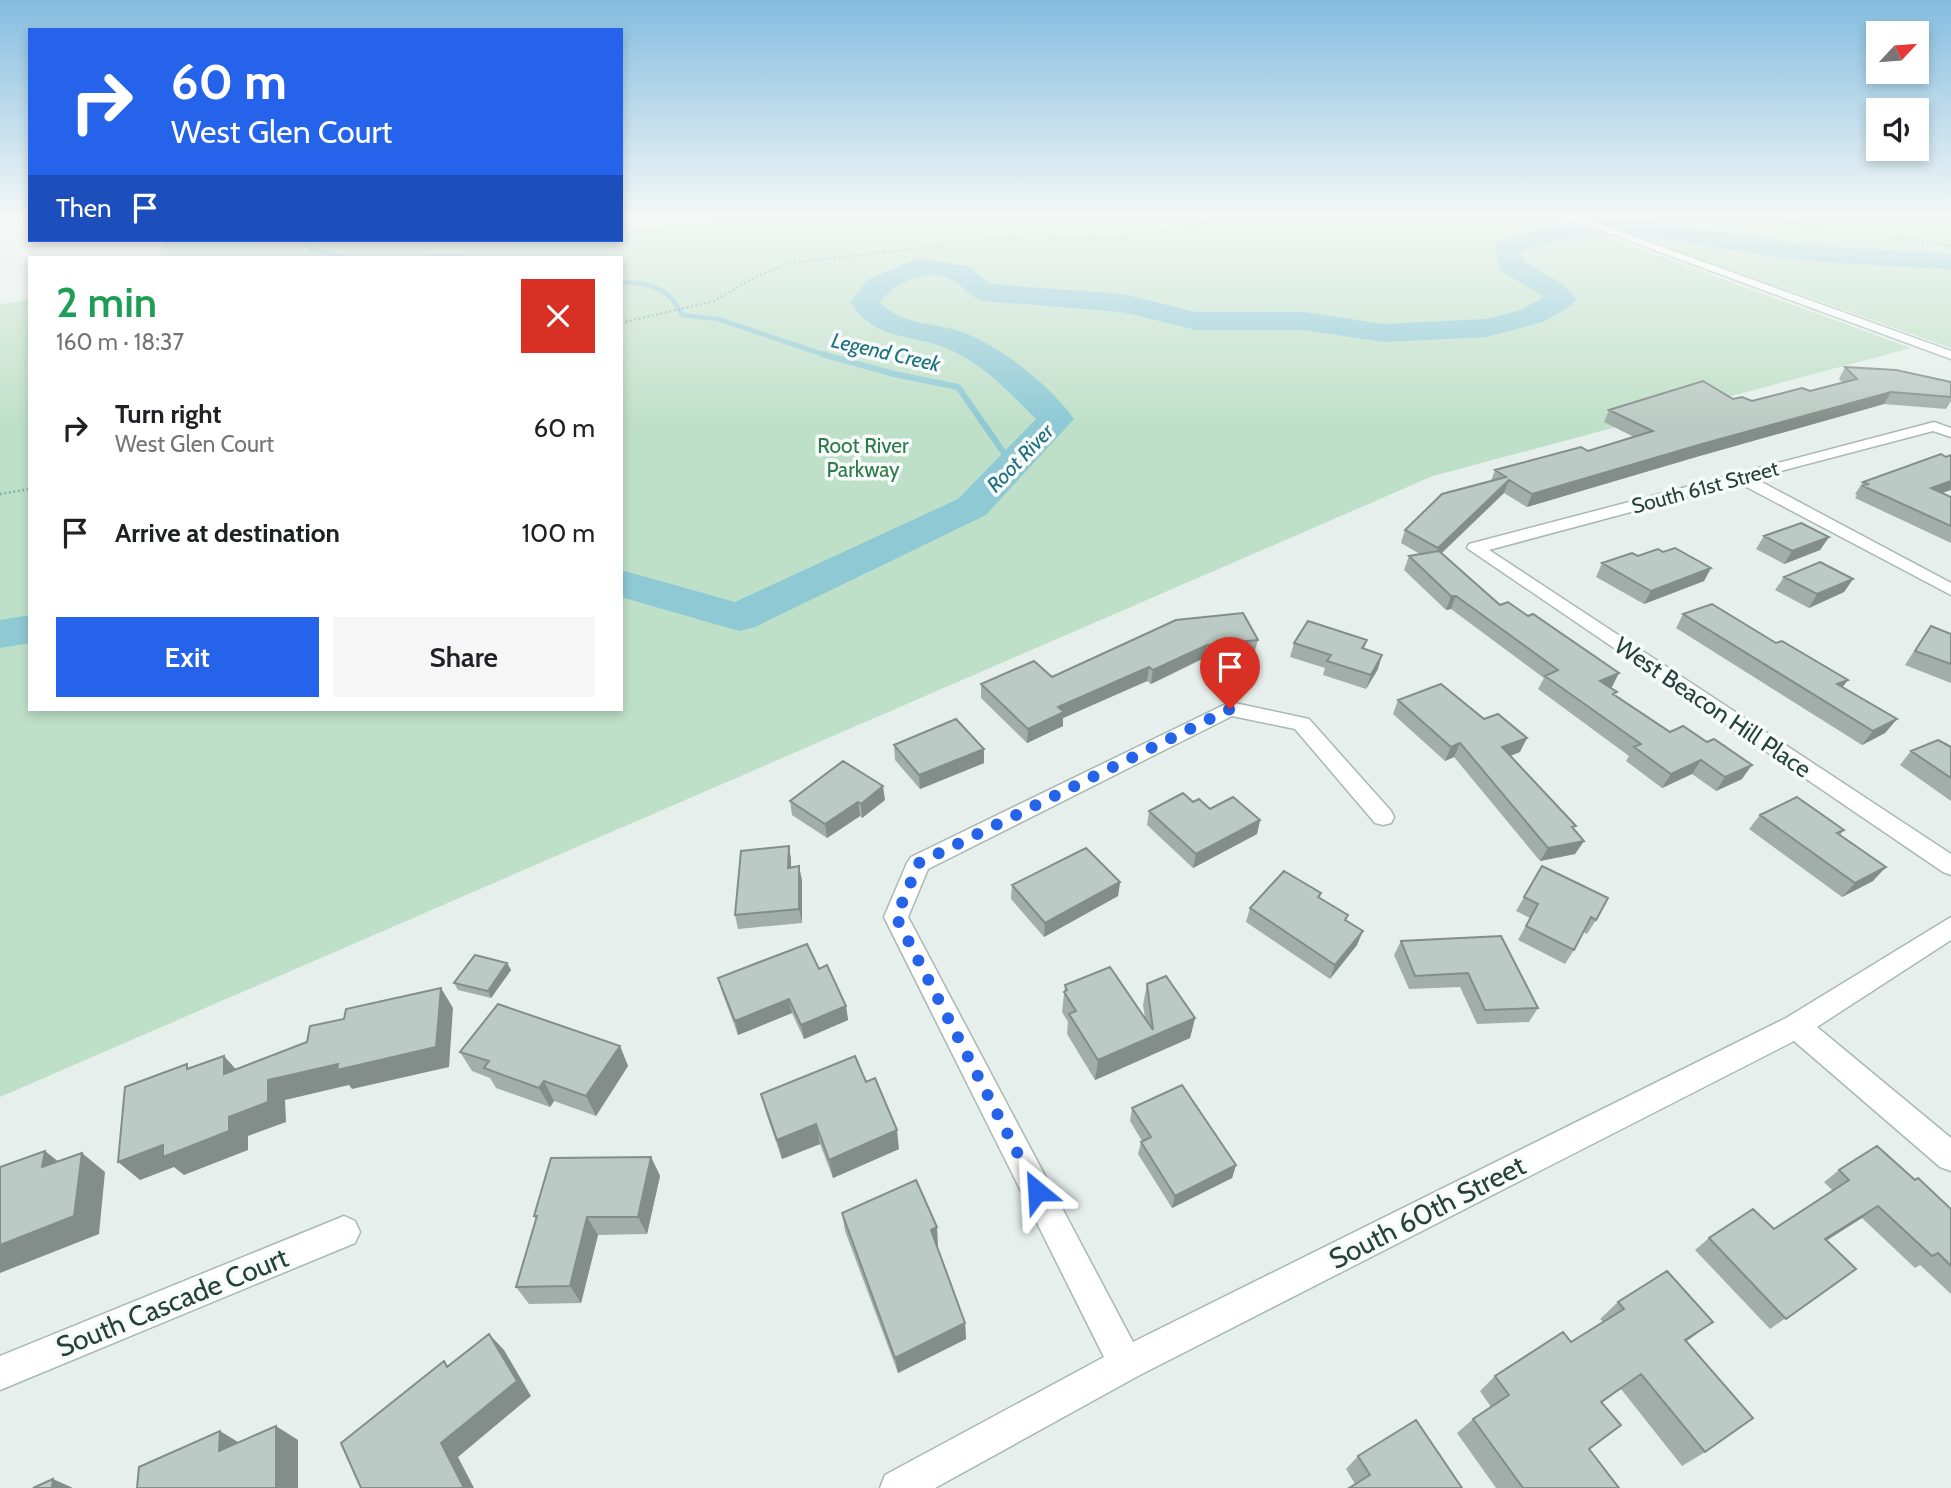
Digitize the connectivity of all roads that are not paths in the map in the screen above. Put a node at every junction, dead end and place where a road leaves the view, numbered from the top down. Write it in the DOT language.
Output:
graph roads {
  1 [pos="1759,285"];
  2 [pos="1951,355"];
  3 [pos="1951,433"];
  4 [pos="1740,477"];
  5 [pos="1475,548"];
  6 [pos="1951,590"];
  7 [pos="1383,817"];
  8 [pos="1951,866"];
  9 [pos="1951,927"];
  10 [pos="1796,1026"];
  11 [pos="1951,1157"];
  12 [pos="344,1232"];
  13 [pos="1126,1364"];
  14 [pos="0,1373"];
  15 [pos="898,1488"];
  1 -- 2 [label="street"];
  3 -- 4 [label="street, South 61st Street"];
  4 -- 5 [label="street, South 61st Street"];
  4 -- 6 [label="street"];
  5 -- 8 [label="street, West Beacon Hill Place"];
  7 -- 13 [label="street"];
  9 -- 10 [label="street, South 60th Street"];
  10 -- 11 [label="street"];
  10 -- 13 [label="street, South 60th Street"];
  12 -- 14 [label="street, South Cascade Court"];
  13 -- 15 [label="street, South 60th Street"];
}
